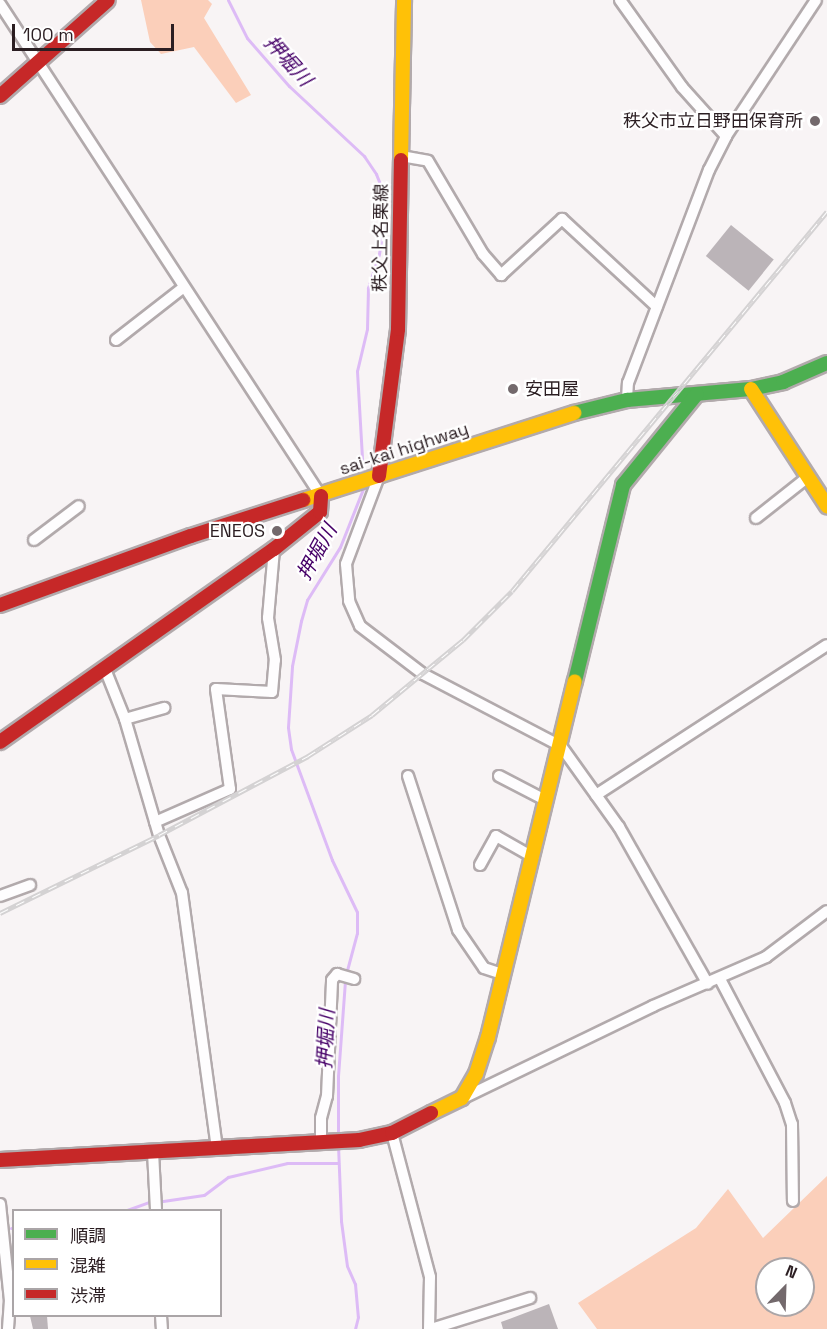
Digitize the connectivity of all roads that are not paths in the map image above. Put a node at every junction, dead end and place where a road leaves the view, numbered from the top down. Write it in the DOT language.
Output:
graph roads {
  1 [pos="108,0"];
  2 [pos="404,0"];
  3 [pos="620,0"];
  4 [pos="816,0"];
  5 [pos="0,4"];
  6 [pos="39,65"];
  7 [pos="0,96"];
  8 [pos="726,136"];
  9 [pos="401,156"];
  10 [pos="184,287"];
  11 [pos="657,307"];
  12 [pos="116,340"];
  13 [pos="827,363"];
  14 [pos="751,389"];
  15 [pos="697,394"];
  16 [pos="627,400"];
  17 [pos="808,477"];
  18 [pos="373,478"];
  19 [pos="321,496"];
  20 [pos="79,506"];
  21 [pos="827,506"];
  22 [pos="756,518"];
  23 [pos="34,540"];
  24 [pos="274,549"];
  25 [pos="0,605"];
  26 [pos="827,645"];
  27 [pos="105,669"];
  28 [pos="164,708"];
  29 [pos="124,719"];
  30 [pos="0,742"];
  31 [pos="561,746"];
  32 [pos="408,776"];
  33 [pos="499,776"];
  34 [pos="596,795"];
  35 [pos="547,801"];
  36 [pos="155,822"];
  37 [pos="533,857"];
  38 [pos="480,864"];
  39 [pos="30,885"];
  40 [pos="0,896"];
  41 [pos="827,911"];
  42 [pos="503,974"];
  43 [pos="353,979"];
  44 [pos="720,979"];
  45 [pos="708,984"];
  46 [pos="462,1098"];
  47 [pos="392,1133"];
  48 [pos="321,1142"];
  49 [pos="217,1148"];
  50 [pos="153,1152"];
  51 [pos="0,1160"];
  52 [pos="793,1201"];
  53 [pos="0,1204"];
  54 [pos="156,1209"];
  55 [pos="530,1298"];
  56 [pos="8,1329"];
  57 [pos="430,1329"];
  1 -- 6 [label="main road"];
  2 -- 9 [label="main road, 秩父上名栗線"];
  3 -- 8 [label="street"];
  4 -- 8 [label="street"];
  5 -- 6 [label="street"];
  6 -- 7 [label="main road"];
  6 -- 10 [label="street"];
  8 -- 11 [label="street"];
  9 -- 11 [label="street"];
  9 -- 18 [label="main road, 秩父上名栗線"];
  10 -- 12 [label="street"];
  10 -- 19 [label="street"];
  11 -- 16 [label="street"];
  13 -- 14 [label="main road, sai-kai highway"];
  14 -- 15 [label="main road, sai-kai highway"];
  14 -- 17 [label="main road"];
  15 -- 16 [label="main road, sai-kai highway"];
  15 -- 31 [label="main road"];
  16 -- 18 [label="main road, sai-kai highway"];
  17 -- 21 [label="main road"];
  17 -- 22 [label="street"];
  18 -- 19 [label="main road, sai-kai highway"];
  18 -- 31 [label="street"];
  19 -- 24 [label="main road"];
  19 -- 25 [label="main road, sai-kai highway"];
  20 -- 23 [label="street"];
  24 -- 27 [label="main road"];
  24 -- 36 [label="street"];
  26 -- 34 [label="street"];
  27 -- 29 [label="street"];
  27 -- 30 [label="main road"];
  28 -- 29 [label="street"];
  29 -- 36 [label="street"];
  31 -- 34 [label="street"];
  31 -- 35 [label="main road"];
  32 -- 42 [label="street"];
  33 -- 35 [label="street"];
  34 -- 45 [label="street"];
  35 -- 37 [label="main road"];
  36 -- 49 [label="street"];
  37 -- 38 [label="street"];
  37 -- 42 [label="main road"];
  39 -- 40 [label="street"];
  41 -- 44 [label="street"];
  42 -- 46 [label="main road"];
  43 -- 48 [label="street"];
  44 -- 45 [label="street"];
  44 -- 52 [label="street"];
  45 -- 46 [label="street"];
  46 -- 47 [label="main road"];
  47 -- 48 [label="main road"];
  47 -- 57 [label="street"];
  48 -- 49 [label="main road"];
  49 -- 50 [label="main road"];
  50 -- 51 [label="main road"];
  50 -- 54 [label="street"];
  53 -- 56 [label="street"];
  55 -- 57 [label="street"];
}
